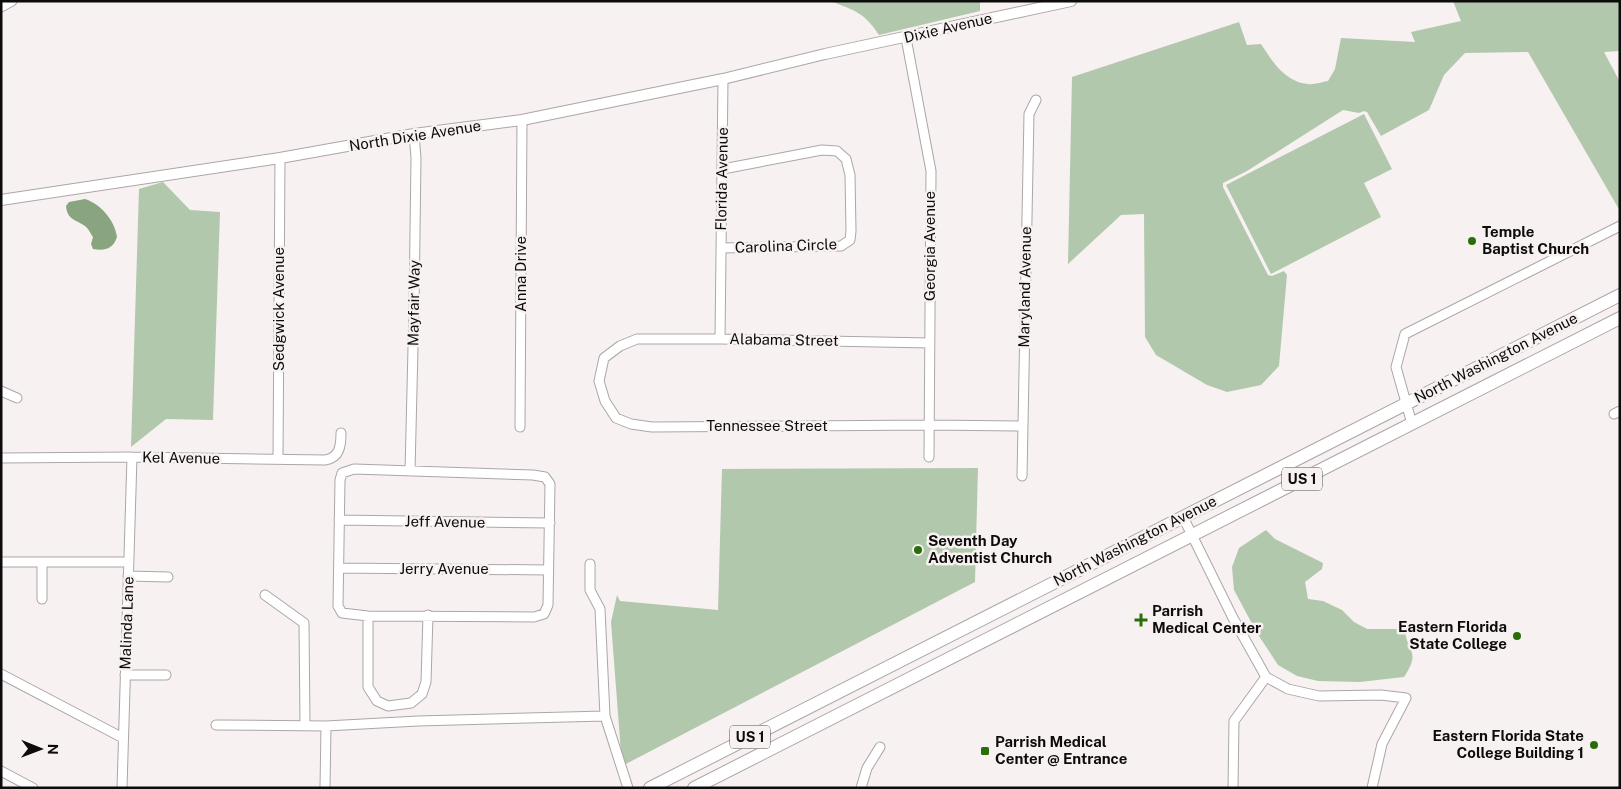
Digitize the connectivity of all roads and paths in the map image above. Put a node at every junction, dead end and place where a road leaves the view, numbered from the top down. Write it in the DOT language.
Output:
graph roads {
  1 [pos="12,1"];
  2 [pos="1071,1"];
  3 [pos="1044,4"];
  4 [pos="1,7"];
  5 [pos="906,38"];
  6 [pos="825,54"];
  7 [pos="723,79"];
  8 [pos="1036,100"];
  9 [pos="522,120"];
  10 [pos="414,134"];
  11 [pos="280,158"];
  12 [pos="723,169"];
  13 [pos="1,200"];
  14 [pos="1620,226"];
  15 [pos="721,248"];
  16 [pos="1620,295"];
  17 [pos="1620,318"];
  18 [pos="638,339"];
  19 [pos="720,339"];
  20 [pos="930,343"];
  21 [pos="1,391"];
  22 [pos="16,398"];
  23 [pos="1407,403"];
  24 [pos="1412,424"];
  25 [pos="930,425"];
  26 [pos="1022,426"];
  27 [pos="520,427"];
  28 [pos="341,433"];
  29 [pos="132,457"];
  30 [pos="929,457"];
  31 [pos="1,458"];
  32 [pos="278,460"];
  33 [pos="410,471"];
  34 [pos="1022,476"];
  35 [pos="1183,517"];
  36 [pos="339,520"];
  37 [pos="550,524"];
  38 [pos="1192,535"];
  39 [pos="1,562"];
  40 [pos="129,562"];
  41 [pos="42,563"];
  42 [pos="590,564"];
  43 [pos="339,568"];
  44 [pos="548,570"];
  45 [pos="128,576"];
  46 [pos="168,577"];
  47 [pos="265,595"];
  48 [pos="42,599"];
  49 [pos="428,615"];
  50 [pos="368,616"];
  51 [pos="1,674"];
  52 [pos="125,675"];
  53 [pos="166,675"];
  54 [pos="1266,677"];
  55 [pos="849,687"];
  56 [pos="858,705"];
  57 [pos="605,716"];
  58 [pos="216,725"];
  59 [pos="305,725"];
  60 [pos="326,726"];
  61 [pos="123,738"];
  62 [pos="880,747"];
  63 [pos="1,771"];
  64 [pos="33,788"];
  65 [pos="122,788"];
  66 [pos="324,788"];
  67 [pos="628,788"];
  68 [pos="650,788"];
  69 [pos="694,788"];
  70 [pos="862,788"];
  71 [pos="1234,788"];
  72 [pos="1372,788"];
  1 -- 4 [label="street"];
  2 -- 3 [label="street, Dixie Avenue"];
  3 -- 5 [label="street, Dixie Avenue"];
  5 -- 6 [label="street, Dixie Avenue"];
  5 -- 20 [label="street, Georgia Avenue"];
  6 -- 7 [label="street, North Dixie Avenue"];
  7 -- 9 [label="street, North Dixie Avenue"];
  7 -- 12 [label="street, Florida Avenue"];
  8 -- 26 [label="street, Maryland Avenue"];
  9 -- 10 [label="street, North Dixie Avenue"];
  9 -- 27 [label="street, Anna Drive"];
  10 -- 11 [label="street, North Dixie Avenue"];
  10 -- 33 [label="street, Mayfair Way"];
  11 -- 13 [label="street, North Dixie Avenue"];
  11 -- 32 [label="street, Sedgwick Avenue"];
  12 -- 15 [label="street, Florida Avenue"];
  12 -- 15 [label="street, Carolina Circle"];
  14 -- 23 [label="street"];
  15 -- 19 [label="street, Florida Avenue"];
  16 -- 23 [label="main road, North Washington Avenue / US 1"];
  17 -- 24 [label="main road, North Washington Avenue / US 1"];
  18 -- 19 [label="street, Alabama Street"];
  18 -- 25 [label="street, Tennessee Street"];
  19 -- 20 [label="street, Alabama Street"];
  20 -- 25 [label="street, Georgia Avenue"];
  21 -- 22 [label="street"];
  23 -- 24 [label="street"];
  23 -- 35 [label="main road, North Washington Avenue / US 1"];
  24 -- 38 [label="main road, North Washington Avenue / US 1"];
  25 -- 26 [label="street, Tennessee Street"];
  25 -- 30 [label="street, Georgia Avenue"];
  26 -- 34 [label="street, Maryland Avenue"];
  28 -- 32 [label="street, Kel Avenue"];
  29 -- 31 [label="street, Kel Avenue"];
  29 -- 32 [label="street, Kel Avenue"];
  29 -- 40 [label="street, Malinda Lane"];
  33 -- 36 [label="street"];
  33 -- 37 [label="street"];
  35 -- 38 [label="street"];
  35 -- 55 [label="main road, North Washington Avenue / US 1"];
  36 -- 37 [label="street, Jeff Avenue"];
  36 -- 43 [label="street"];
  37 -- 44 [label="street"];
  38 -- 54 [label="street"];
  38 -- 56 [label="main road, North Washington Avenue / US 1"];
  39 -- 41 [label="street"];
  40 -- 41 [label="street"];
  40 -- 45 [label="street, Malinda Lane"];
  41 -- 48 [label="street"];
  42 -- 57 [label="street"];
  43 -- 44 [label="street, Jerry Avenue"];
  43 -- 50 [label="street"];
  44 -- 49 [label="street"];
  45 -- 46 [label="street"];
  45 -- 52 [label="street, Malinda Lane"];
  47 -- 59 [label="street"];
  49 -- 50 [label="street"];
  49 -- 50 [label="street"];
  51 -- 61 [label="street"];
  52 -- 53 [label="street"];
  52 -- 61 [label="street, Malinda Lane"];
  54 -- 71 [label="street"];
  54 -- 72 [label="street"];
  55 -- 56 [label="main road"];
  55 -- 68 [label="main road, North Washington Avenue / US 1"];
  56 -- 69 [label="main road, North Washington Avenue / US 1"];
  57 -- 60 [label="street"];
  57 -- 67 [label="street"];
  58 -- 59 [label="street"];
  59 -- 60 [label="street"];
  60 -- 66 [label="street"];
  61 -- 65 [label="street, Malinda Lane"];
  62 -- 70 [label="street"];
  63 -- 64 [label="street"];
}
